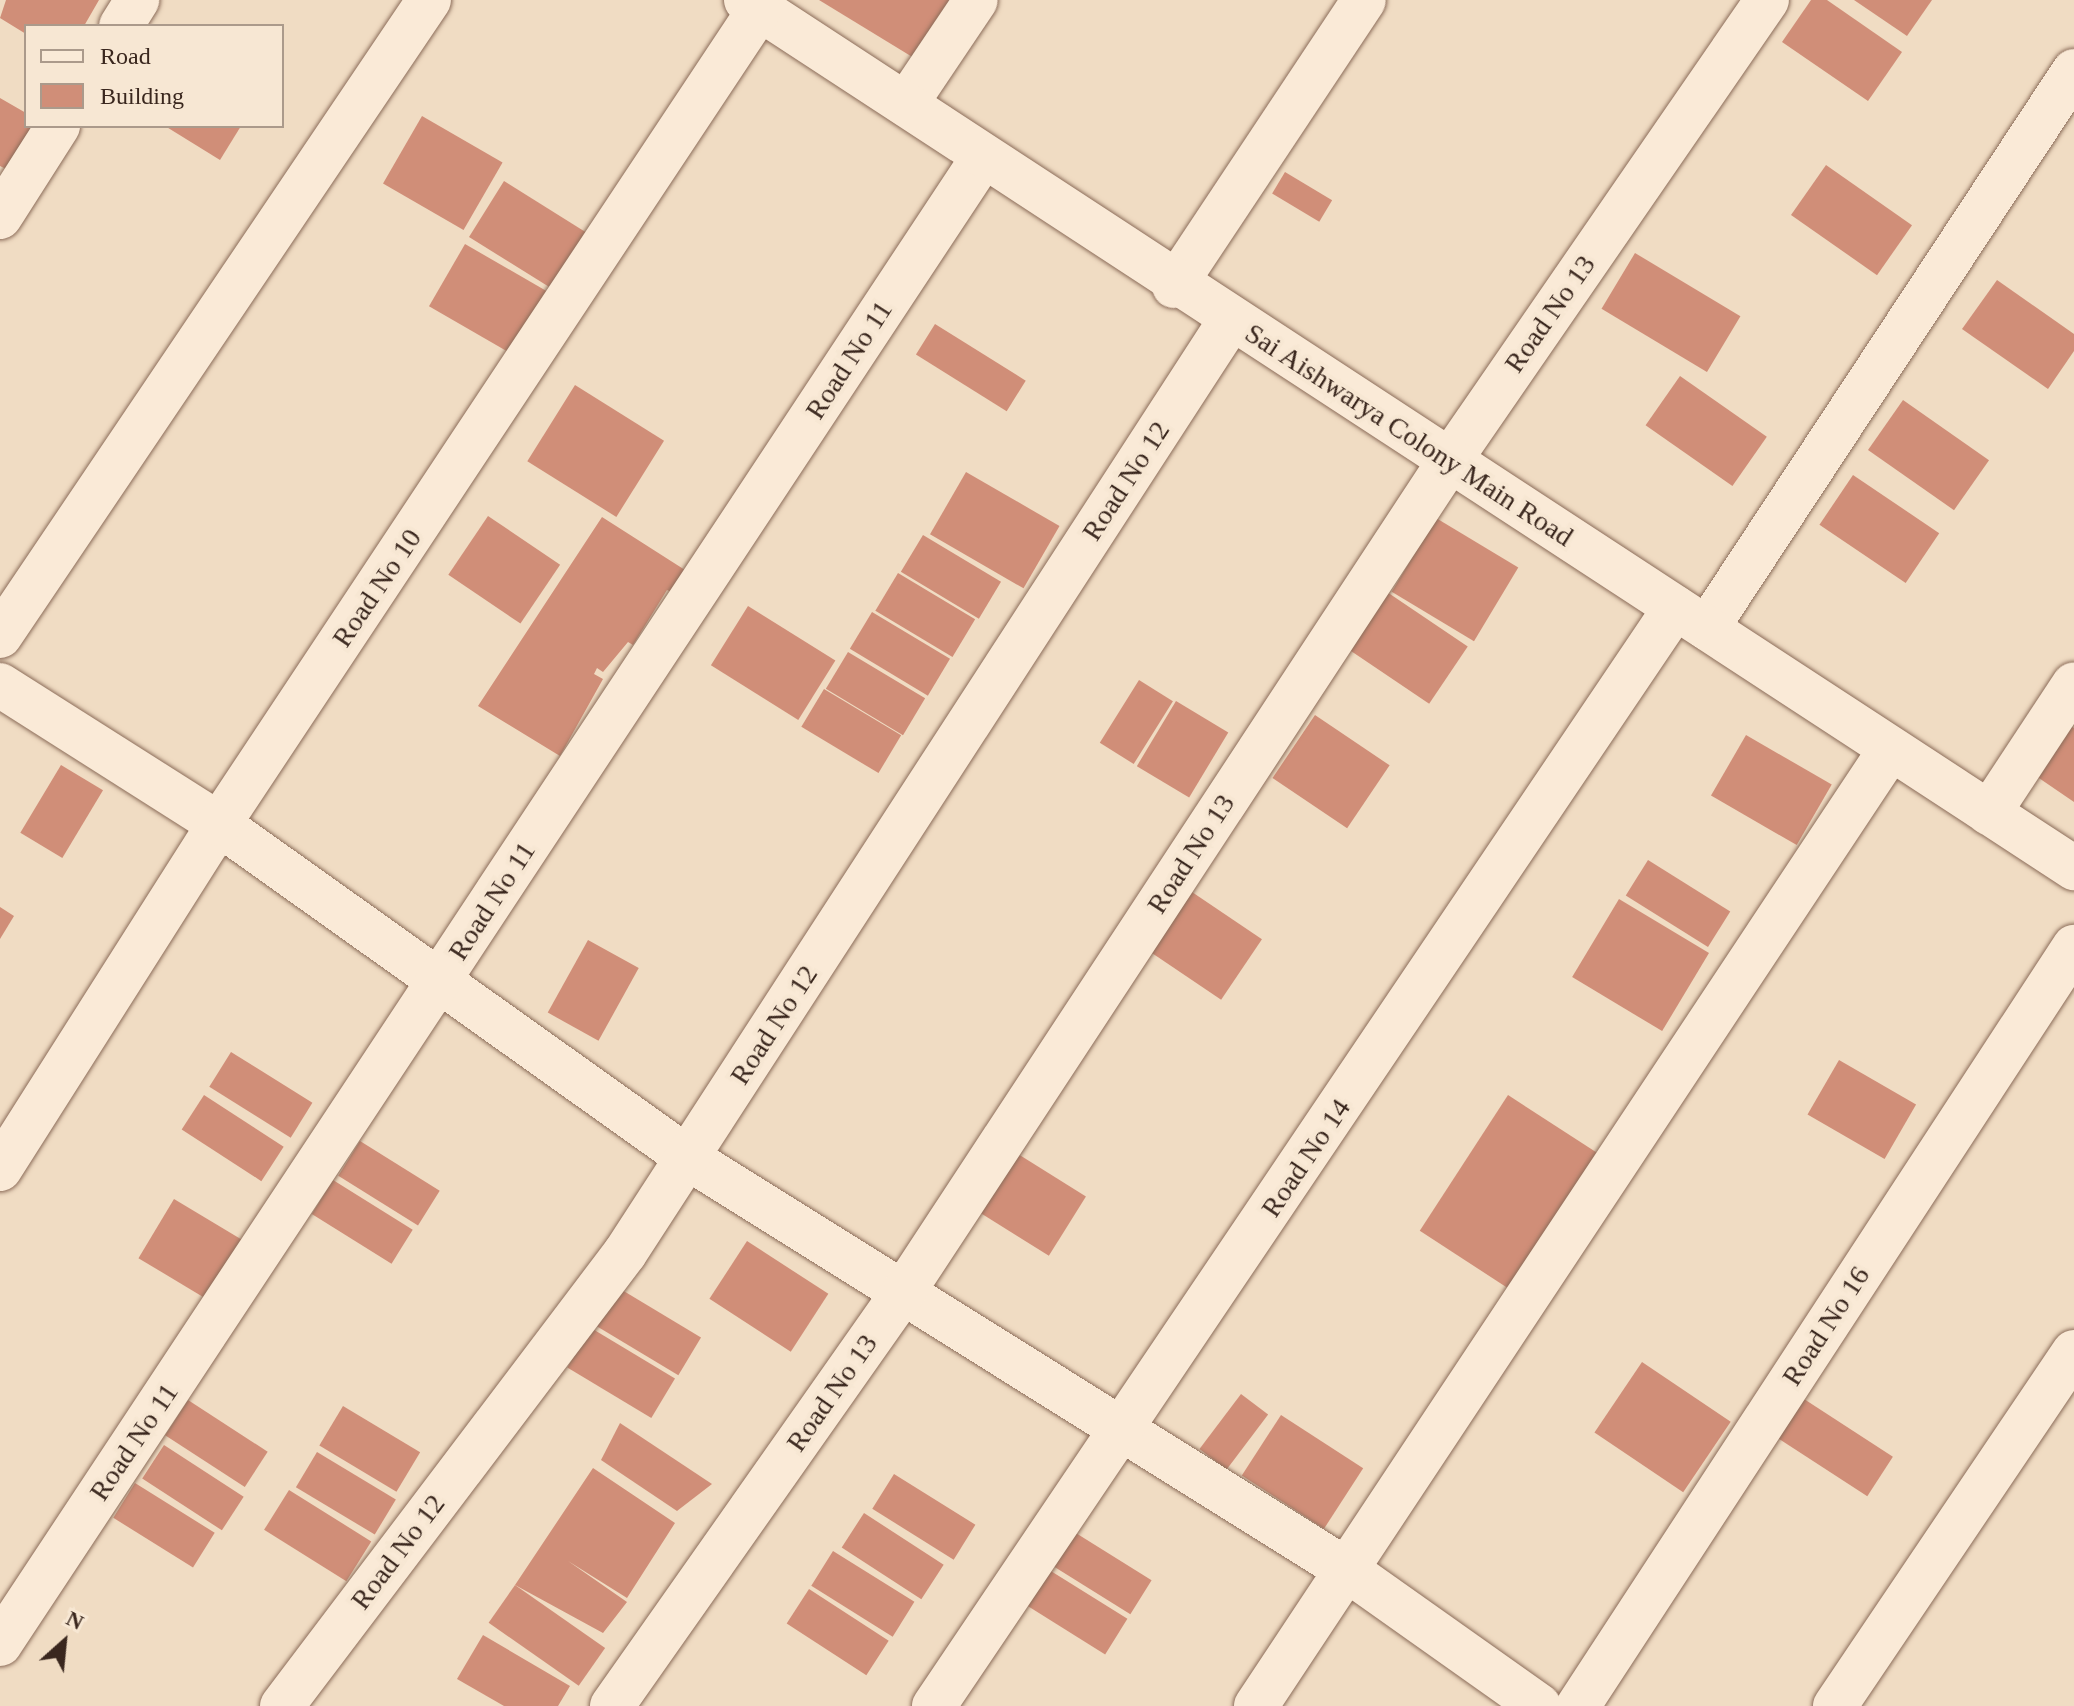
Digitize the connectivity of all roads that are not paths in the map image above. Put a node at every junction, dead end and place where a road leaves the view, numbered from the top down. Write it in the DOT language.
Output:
graph roads {
  1 [pos="137,0"];
  2 [pos="429,0"];
  3 [pos="976,0"];
  4 [pos="1364,0"];
  5 [pos="1767,0"];
  6 [pos="752,5"];
  7 [pos="122,24"];
  8 [pos="2074,71"];
  9 [pos="906,104"];
  10 [pos="57,128"];
  11 [pos="983,157"];
  12 [pos="0,217"];
  13 [pos="1174,286"];
  14 [pos="1231,319"];
  15 [pos="1448,463"];
  16 [pos="1691,618"];
  17 [pos="0,636"];
  18 [pos="2074,684"];
  19 [pos="0,685"];
  20 [pos="1889,751"];
  21 [pos="1989,813"];
  22 [pos="219,824"];
  23 [pos="2074,868"];
  24 [pos="2074,947"];
  25 [pos="441,980"];
  26 [pos="688,1158"];
  27 [pos="0,1169"];
  28 [pos="906,1288"];
  29 [pos="2074,1352"];
  30 [pos="1125,1428"];
  31 [pos="1350,1572"];
  32 [pos="0,1644"];
  33 [pos="282,1706"];
  34 [pos="612,1706"];
  35 [pos="934,1706"];
  36 [pos="1256,1706"];
  37 [pos="1539,1706"];
  38 [pos="1578,1706"];
  39 [pos="1835,1706"];
  1 -- 7 [label="street"];
  2 -- 17 [label="street"];
  3 -- 9 [label="street"];
  4 -- 13 [label="street"];
  5 -- 15 [label="street, Road No 13"];
  6 -- 9 [label="street, Sai Aishwarya Colony Main Road"];
  6 -- 22 [label="street, Road No 10"];
  8 -- 16 [label="street, Road No 14"];
  9 -- 11 [label="street, Sai Aishwarya Colony Main Road"];
  10 -- 12 [label="street"];
  11 -- 13 [label="street, Sai Aishwarya Colony Main Road"];
  11 -- 25 [label="street, Road No 11"];
  13 -- 14 [label="street, Sai Aishwarya Colony Main Road"];
  14 -- 15 [label="street, Sai Aishwarya Colony Main Road"];
  14 -- 26 [label="street, Road No 12"];
  15 -- 16 [label="street, Sai Aishwarya Colony Main Road"];
  15 -- 28 [label="street, Road No 13"];
  16 -- 20 [label="street, Sai Aishwarya Colony Main Road"];
  16 -- 30 [label="street, Road No 14"];
  18 -- 21 [label="street"];
  19 -- 22 [label="street"];
  20 -- 21 [label="street, Sai Aishwarya Colony Main Road"];
  20 -- 31 [label="street"];
  21 -- 23 [label="street, Sai Aishwarya Colony Main Road"];
  22 -- 25 [label="street"];
  22 -- 27 [label="street, Road No 10"];
  24 -- 38 [label="street, Road No 16"];
  25 -- 26 [label="street"];
  25 -- 32 [label="street, Road No 11"];
  26 -- 28 [label="street"];
  26 -- 33 [label="street, Road No 12"];
  28 -- 30 [label="street"];
  28 -- 34 [label="street, Road No 13"];
  29 -- 39 [label="street"];
  30 -- 31 [label="street"];
  30 -- 35 [label="street, Road No 14"];
  31 -- 36 [label="street"];
  31 -- 37 [label="street"];
}
